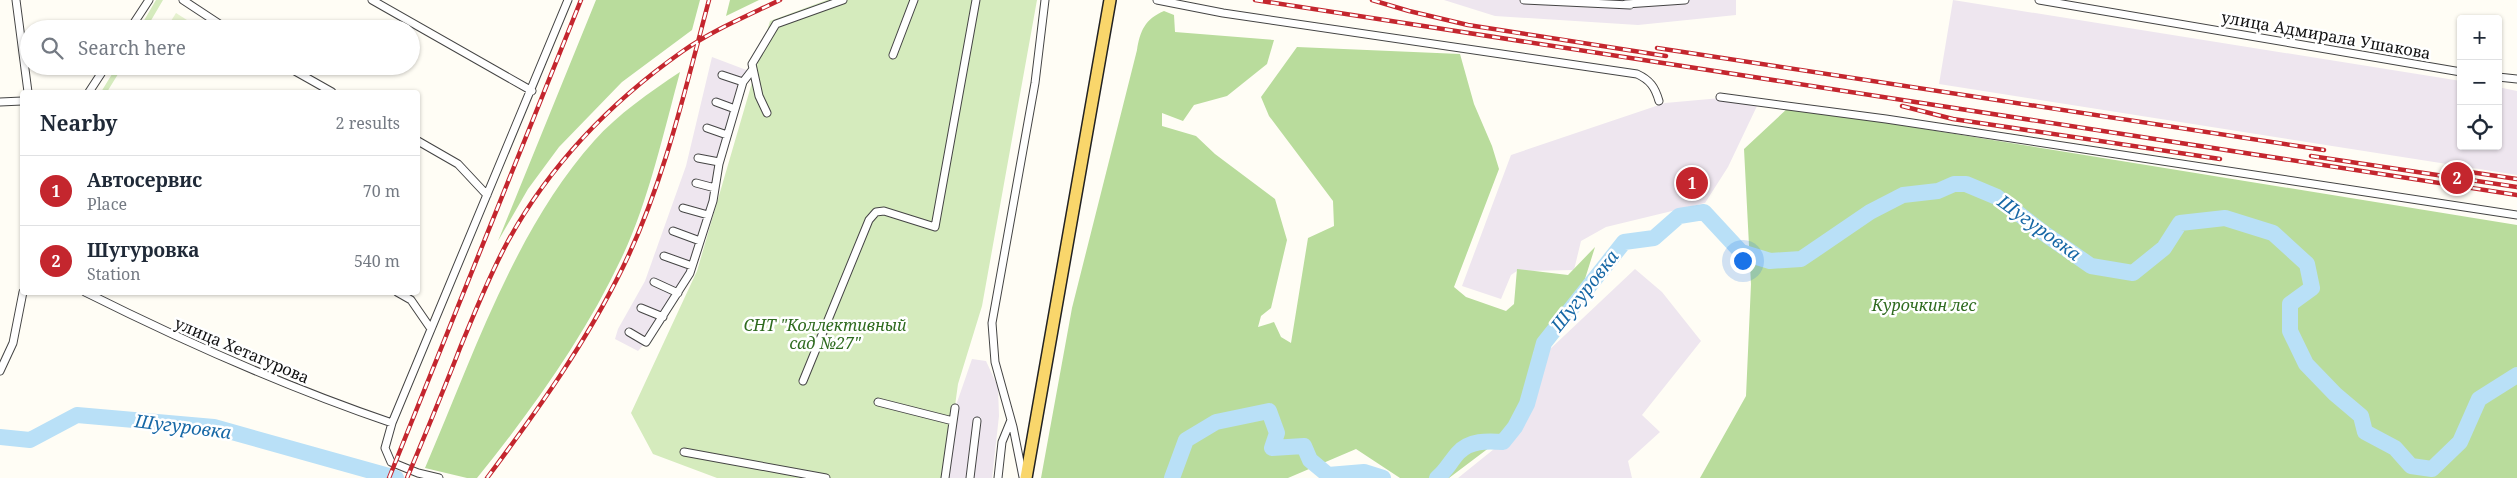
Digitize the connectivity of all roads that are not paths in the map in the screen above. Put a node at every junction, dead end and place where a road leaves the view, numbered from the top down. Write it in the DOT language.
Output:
graph roads {
  1 [pos="16,0"];
  2 [pos="149,0"];
  3 [pos="182,0"];
  4 [pos="372,0"];
  5 [pos="568,0"];
  6 [pos="843,0"];
  7 [pos="914,0"];
  8 [pos="976,0"];
  9 [pos="1045,0"];
  10 [pos="1110,0"];
  11 [pos="1157,0"];
  12 [pos="1524,0"];
  13 [pos="1606,0"];
  14 [pos="1675,0"];
  15 [pos="1685,0"];
  16 [pos="2038,0"];
  17 [pos="1630,5"];
  18 [pos="136,20"];
  19 [pos="213,20"];
  20 [pos="407,20"];
  21 [pos="420,27"];
  22 [pos="20,31"];
  23 [pos="893,55"];
  24 [pos="753,69"];
  25 [pos="2457,71"];
  26 [pos="26,75"];
  27 [pos="100,75"];
  28 [pos="302,75"];
  29 [pos="722,75"];
  30 [pos="2502,77"];
  31 [pos="2517,79"];
  32 [pos="742,82"];
  33 [pos="28,90"];
  34 [pos="90,90"];
  35 [pos="328,90"];
  36 [pos="532,91"];
  37 [pos="1720,97"];
  38 [pos="20,101"];
  39 [pos="1659,101"];
  40 [pos="0,102"];
  41 [pos="716,102"];
  42 [pos="735,109"];
  43 [pos="767,113"];
  44 [pos="707,128"];
  45 [pos="727,135"];
  46 [pos="420,142"];
  47 [pos="698,158"];
  48 [pos="719,162"];
  49 [pos="696,184"];
  50 [pos="715,188"];
  51 [pos="487,195"];
  52 [pos="682,208"];
  53 [pos="708,215"];
  54 [pos="2517,215"];
  55 [pos="673,231"];
  56 [pos="700,241"];
  57 [pos="664,256"];
  58 [pos="692,266"];
  59 [pos="654,282"];
  60 [pos="678,292"];
  61 [pos="22,295"];
  62 [pos="91,295"];
  63 [pos="402,295"];
  64 [pos="641,308"];
  65 [pos="663,317"];
  66 [pos="431,329"];
  67 [pos="629,332"];
  68 [pos="0,371"];
  69 [pos="803,381"];
  70 [pos="878,402"];
  71 [pos="955,408"];
  72 [pos="1011,420"];
  73 [pos="953,421"];
  74 [pos="977,421"];
  75 [pos="392,423"];
  76 [pos="684,452"];
  77 [pos="439,478"];
  78 [pos="826,478"];
  79 [pos="945,478"];
  80 [pos="970,478"];
  81 [pos="998,478"];
  82 [pos="1025,478"];
  1 -- 22 [label="street"];
  2 -- 18 [label="street"];
  3 -- 19 [label="street"];
  4 -- 20 [label="street"];
  5 -- 36 [label="street"];
  6 -- 24 [label="street"];
  7 -- 23 [label="street"];
  8 -- 69 [label="street"];
  9 -- 72 [label="street"];
  10 -- 82 [label="main road"];
  11 -- 39 [label="street"];
  12 -- 17 [label="street"];
  13 -- 17 [label="street"];
  14 -- 15 [label="street"];
  14 -- 17 [label="street"];
  16 -- 25 [label="street, улица Адмирала Ушакова"];
  21 -- 36 [label="street"];
  24 -- 32 [label="street"];
  24 -- 43 [label="street"];
  26 -- 33 [label="street"];
  27 -- 34 [label="street"];
  28 -- 35 [label="street"];
  29 -- 32 [label="street"];
  30 -- 31 [label="street"];
  32 -- 42 [label="street"];
  36 -- 51 [label="street"];
  37 -- 54 [label="street"];
  38 -- 40 [label="street"];
  41 -- 42 [label="street"];
  42 -- 45 [label="street"];
  44 -- 45 [label="street"];
  45 -- 48 [label="street"];
  46 -- 51 [label="street"];
  47 -- 48 [label="street"];
  48 -- 50 [label="street"];
  49 -- 50 [label="street"];
  50 -- 53 [label="street"];
  51 -- 66 [label="street"];
  52 -- 53 [label="street"];
  53 -- 56 [label="street"];
  55 -- 56 [label="street"];
  56 -- 58 [label="street"];
  57 -- 58 [label="street"];
  58 -- 60 [label="street"];
  59 -- 60 [label="street"];
  60 -- 65 [label="street"];
  61 -- 68 [label="street"];
  62 -- 75 [label="street, улица Хетагурова"];
  63 -- 66 [label="street"];
  64 -- 65 [label="street"];
  65 -- 67 [label="street"];
  66 -- 75 [label="street"];
  70 -- 73 [label="street"];
  71 -- 73 [label="street"];
  72 -- 81 [label="street"];
  72 -- 82 [label="street"];
  73 -- 79 [label="street"];
  74 -- 80 [label="street"];
  75 -- 77 [label="street"];
  76 -- 78 [label="street"];
}
